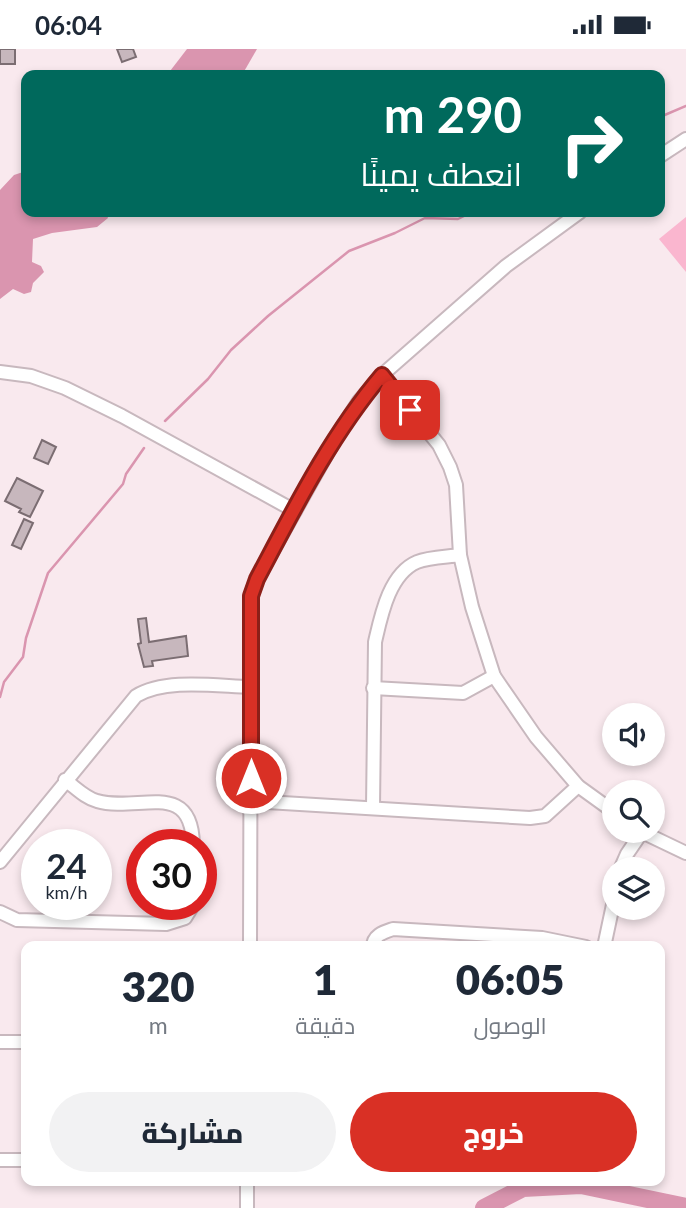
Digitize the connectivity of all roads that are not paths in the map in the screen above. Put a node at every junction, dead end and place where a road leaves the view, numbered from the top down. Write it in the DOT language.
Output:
graph roads {
  1 [pos="686,139"];
  2 [pos="665,153"];
  3 [pos="573,217"];
  4 [pos="0,372"];
  5 [pos="382,375"];
  6 [pos="295,511"];
  7 [pos="460,555"];
  8 [pos="494,676"];
  9 [pos="250,687"];
  10 [pos="373,688"];
  11 [pos="65,780"];
  12 [pos="578,786"];
  13 [pos="251,801"];
  14 [pos="602,803"];
  15 [pos="373,807"];
  16 [pos="193,829"];
  17 [pos="665,843"];
  18 [pos="686,853"];
  19 [pos="0,862"];
  20 [pos="0,912"];
  21 [pos="179,920"];
  22 [pos="610,920"];
  23 [pos="250,941"];
  24 [pos="374,941"];
  25 [pos="557,941"];
  26 [pos="605,941"];
  27 [pos="0,1042"];
  28 [pos="21,1042"];
  29 [pos="0,1160"];
  30 [pos="21,1160"];
  31 [pos="247,1186"];
  32 [pos="247,1208"];
  1 -- 2 [label="street"];
  3 -- 5 [label="street"];
  4 -- 6 [label="street"];
  5 -- 6 [label="street"];
  5 -- 7 [label="street"];
  6 -- 9 [label="street"];
  7 -- 8 [label="street"];
  7 -- 10 [label="street"];
  8 -- 10 [label="street"];
  8 -- 12 [label="street"];
  9 -- 11 [label="street"];
  9 -- 13 [label="street"];
  10 -- 15 [label="street"];
  11 -- 16 [label="street"];
  11 -- 19 [label="street"];
  12 -- 14 [label="street"];
  12 -- 15 [label="street"];
  13 -- 15 [label="street"];
  13 -- 23 [label="street"];
  17 -- 18 [label="street"];
  20 -- 21 [label="street"];
  22 -- 26 [label="street"];
  24 -- 25 [label="street"];
  27 -- 28 [label="street"];
  29 -- 30 [label="street"];
  31 -- 32 [label="street"];
}
